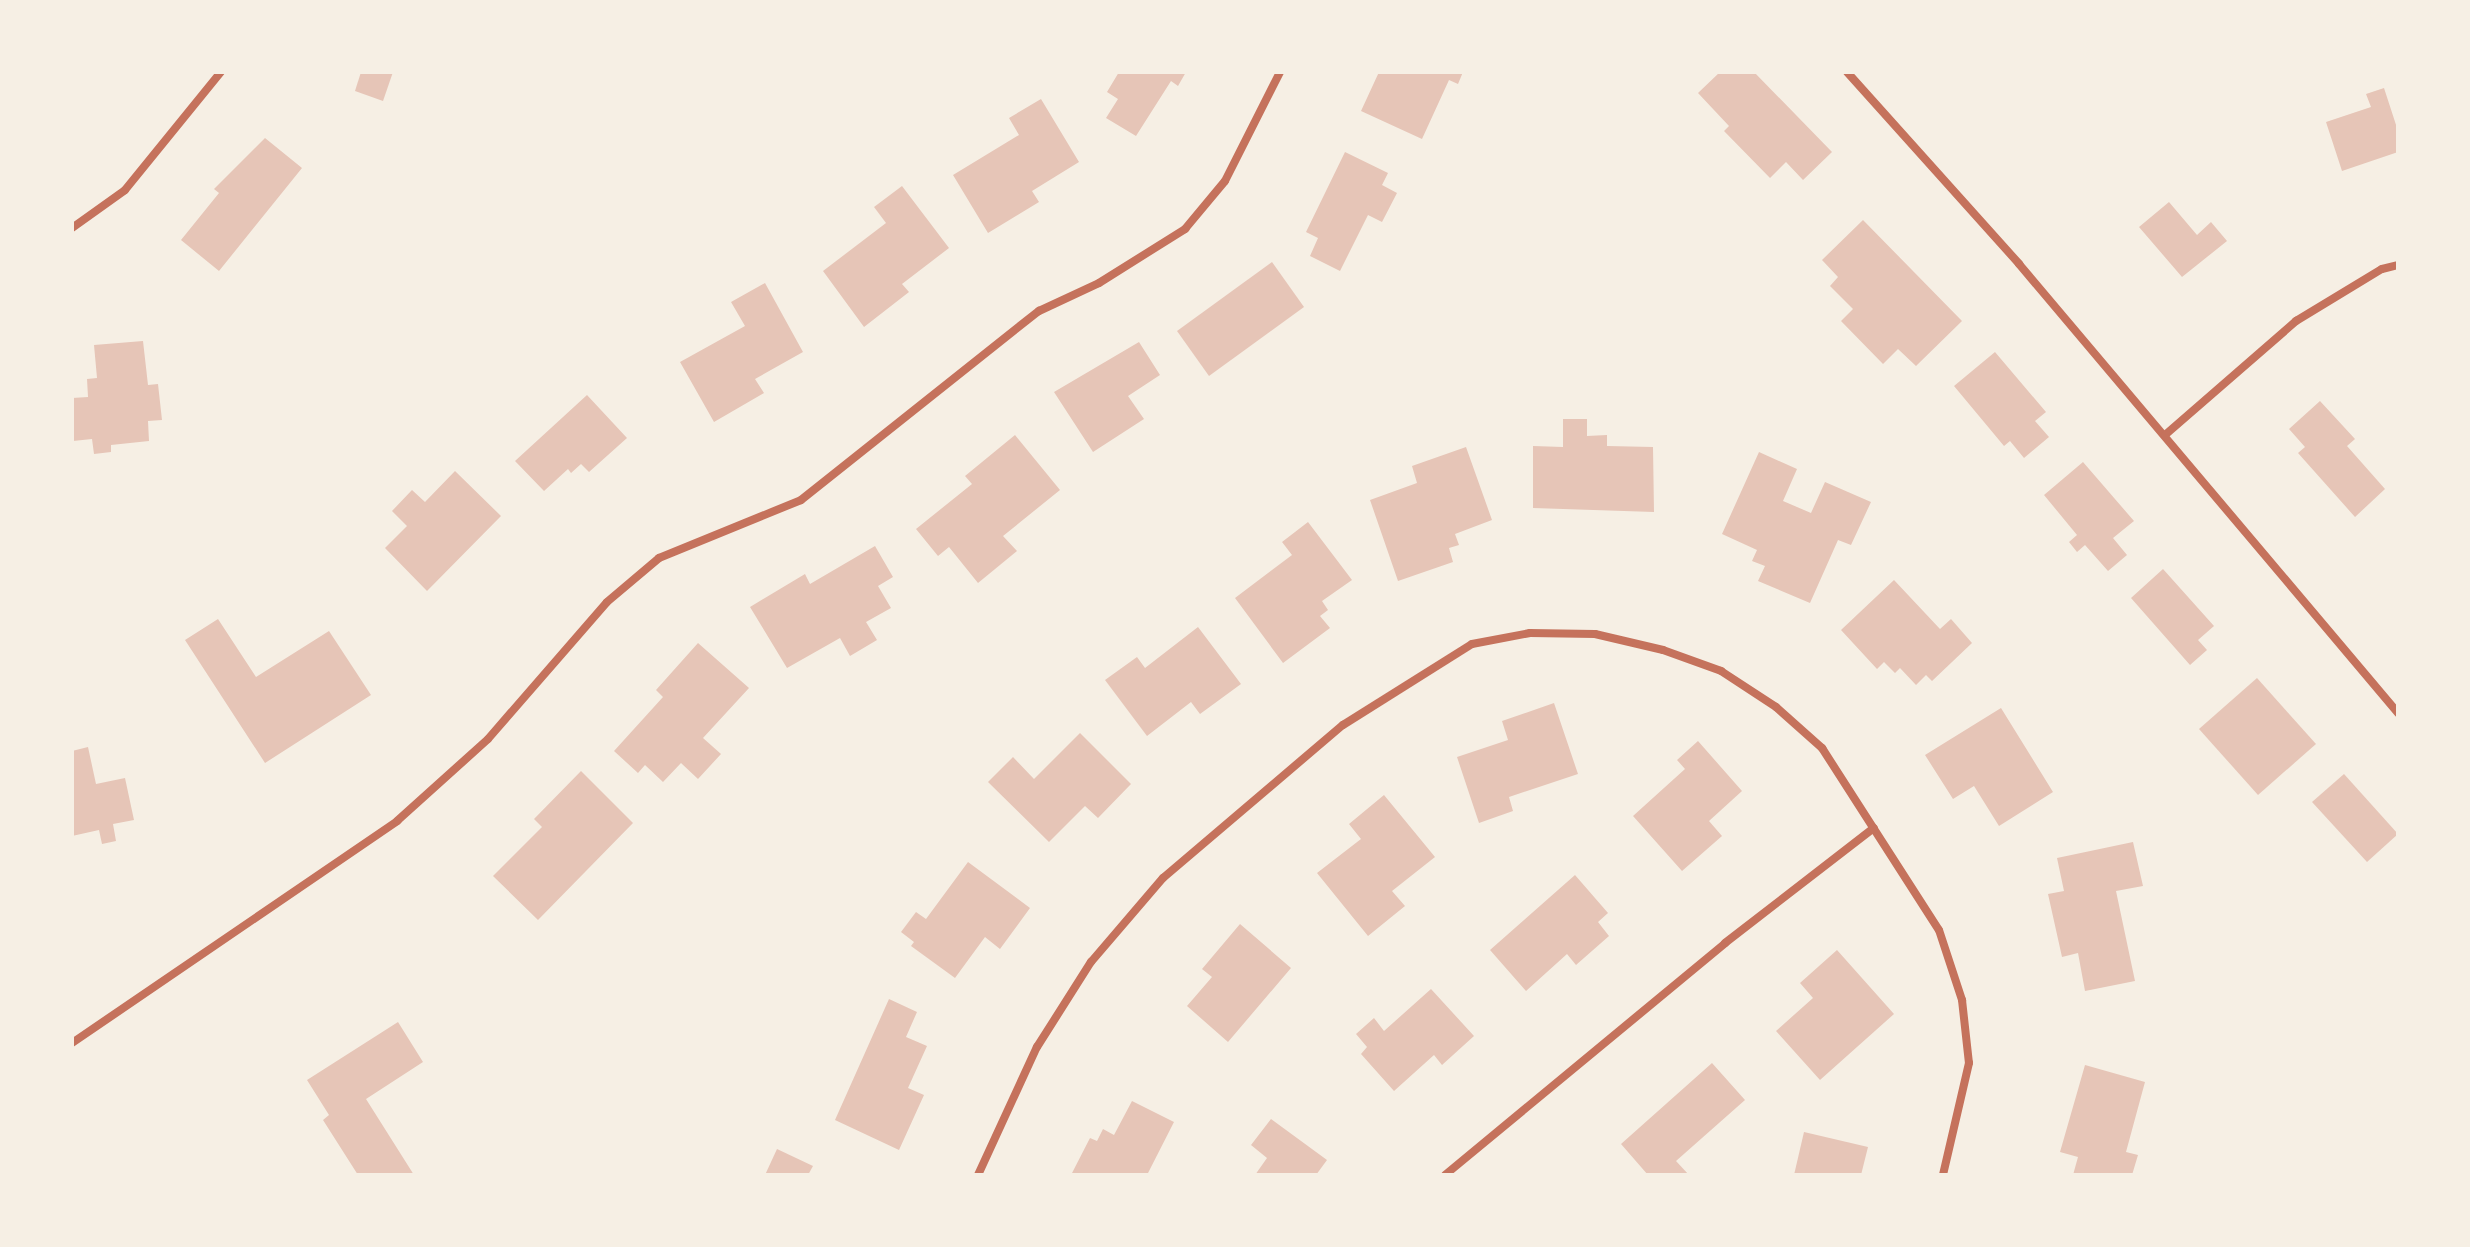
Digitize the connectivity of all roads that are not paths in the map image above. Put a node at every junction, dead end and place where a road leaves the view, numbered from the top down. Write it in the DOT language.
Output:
graph roads {
  1 [pos="221,72"];
  2 [pos="1280,72"];
  3 [pos="1847,72"];
  4 [pos="72,228"];
  5 [pos="2398,265"];
  6 [pos="2165,435"];
  7 [pos="2398,713"];
  8 [pos="1874,828"];
  9 [pos="72,1043"];
  10 [pos="978,1175"];
  11 [pos="1445,1175"];
  12 [pos="1943,1175"];
  1 -- 4 [label="street"];
  2 -- 9 [label="street"];
  3 -- 6 [label="street"];
  5 -- 6 [label="street"];
  6 -- 7 [label="street"];
  8 -- 10 [label="street"];
  8 -- 11 [label="street"];
  8 -- 12 [label="street"];
}
